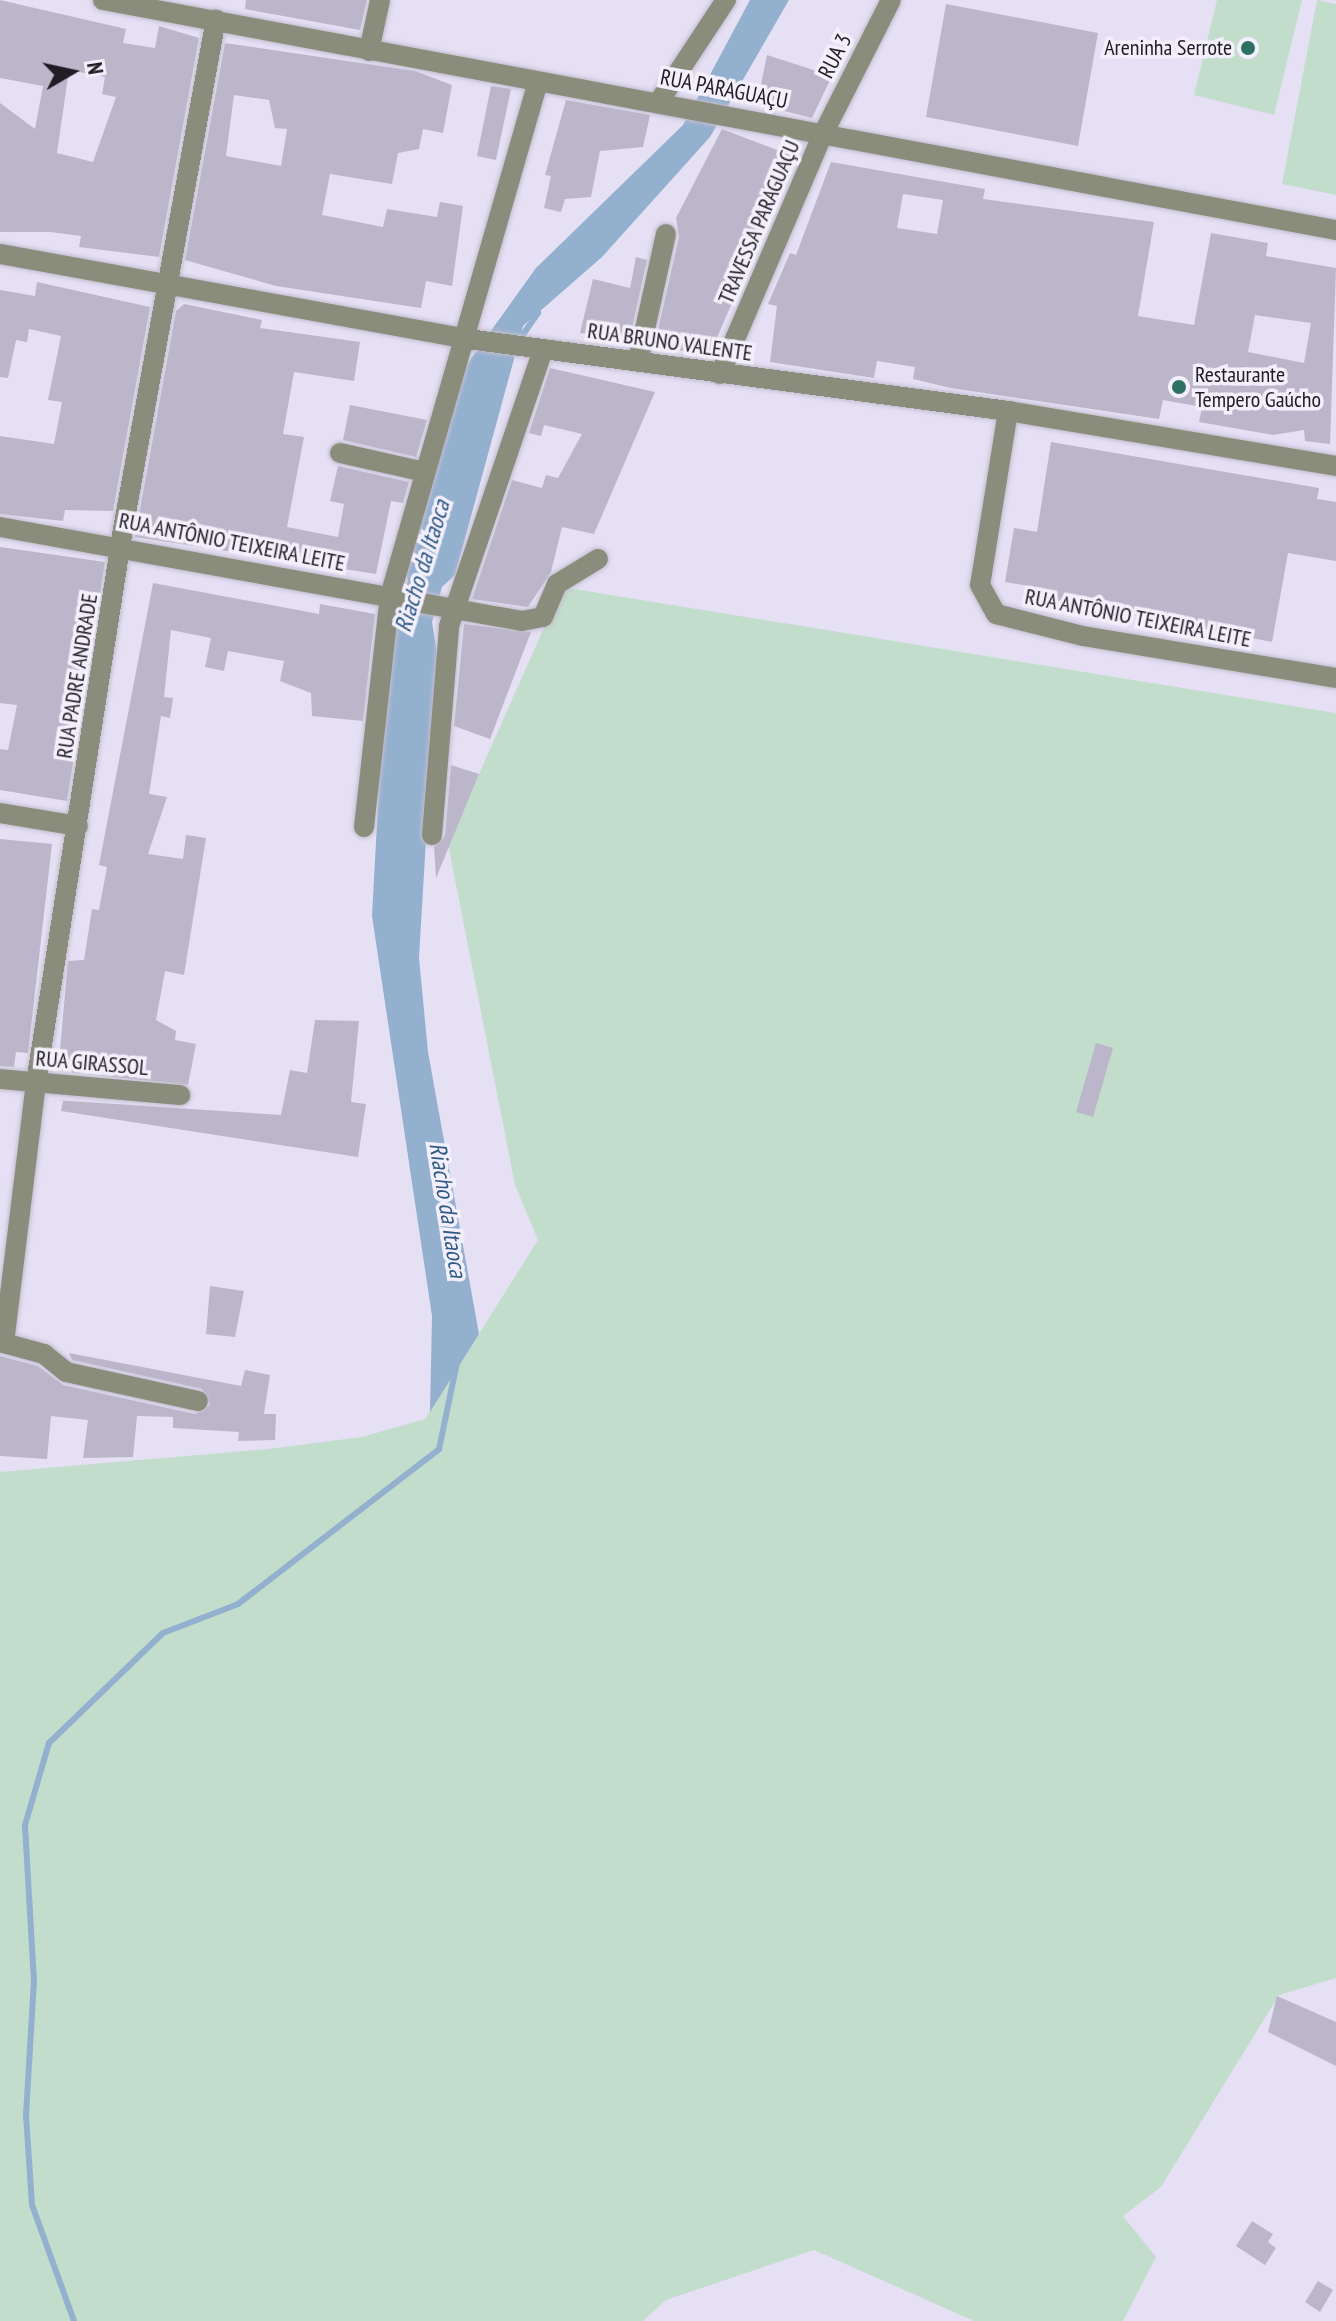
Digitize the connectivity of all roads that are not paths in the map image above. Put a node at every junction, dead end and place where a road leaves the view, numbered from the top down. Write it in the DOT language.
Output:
graph roads {
  1 [pos="103,0"];
  2 [pos="380,0"];
  3 [pos="726,0"];
  4 [pos="891,0"];
  5 [pos="216,19"];
  6 [pos="369,51"];
  7 [pos="537,85"];
  8 [pos="667,102"];
  9 [pos="823,134"];
  10 [pos="1336,230"];
  11 [pos="666,234"];
  12 [pos="0,254"];
  13 [pos="168,281"];
  14 [pos="466,338"];
  15 [pos="538,348"];
  16 [pos="638,361"];
  17 [pos="720,374"];
  18 [pos="1008,411"];
  19 [pos="340,453"];
  20 [pos="1336,466"];
  21 [pos="424,472"];
  22 [pos="0,527"];
  23 [pos="121,545"];
  24 [pos="598,559"];
  25 [pos="396,598"];
  26 [pos="450,606"];
  27 [pos="1336,678"];
  28 [pos="0,813"];
  29 [pos="78,826"];
  30 [pos="364,827"];
  31 [pos="432,835"];
  32 [pos="0,1079"];
  33 [pos="36,1083"];
  34 [pos="180,1095"];
  35 [pos="2,1343"];
  36 [pos="198,1401"];
  1 -- 5 [label="street, RUA PARAGUAÇU"];
  2 -- 6 [label="street"];
  3 -- 8 [label="street"];
  4 -- 9 [label="street, RUA 3"];
  5 -- 6 [label="street, RUA PARAGUAÇU"];
  5 -- 13 [label="street, RUA PADRE ANDRADE"];
  6 -- 7 [label="street, RUA PARAGUAÇU"];
  7 -- 8 [label="street, RUA PARAGUAÇU"];
  7 -- 14 [label="street"];
  8 -- 9 [label="street, RUA PARAGUAÇU"];
  9 -- 10 [label="street, RUA PARAGUAÇU"];
  9 -- 17 [label="street, TRAVESSA PARAGUAÇU"];
  11 -- 16 [label="street"];
  12 -- 13 [label="street, RUA BRUNO VALENTE"];
  13 -- 14 [label="street, RUA BRUNO VALENTE"];
  13 -- 23 [label="street, RUA PADRE ANDRADE"];
  14 -- 15 [label="street, RUA BRUNO VALENTE"];
  14 -- 21 [label="street"];
  15 -- 16 [label="street, RUA BRUNO VALENTE"];
  15 -- 26 [label="street"];
  16 -- 17 [label="street, RUA BRUNO VALENTE"];
  17 -- 18 [label="street, RUA BRUNO VALENTE"];
  18 -- 20 [label="street, RUA BRUNO VALENTE"];
  18 -- 27 [label="street, RUA ANTÔNIO TEIXEIRA LEITE"];
  19 -- 21 [label="street"];
  21 -- 25 [label="street"];
  22 -- 23 [label="street, RUA ANTÔNIO TEIXEIRA LEITE"];
  23 -- 25 [label="street, RUA ANTÔNIO TEIXEIRA LEITE"];
  23 -- 29 [label="street, RUA PADRE ANDRADE"];
  24 -- 26 [label="street, RUA ANTÔNIO TEIXEIRA LEITE"];
  25 -- 26 [label="street, RUA ANTÔNIO TEIXEIRA LEITE"];
  25 -- 30 [label="street"];
  26 -- 31 [label="street"];
  28 -- 29 [label="street"];
  29 -- 33 [label="street, RUA PADRE ANDRADE"];
  32 -- 33 [label="street, RUA GIRASSOL"];
  33 -- 34 [label="street, RUA GIRASSOL"];
  33 -- 35 [label="street, RUA PADRE ANDRADE"];
  35 -- 36 [label="street"];
}
